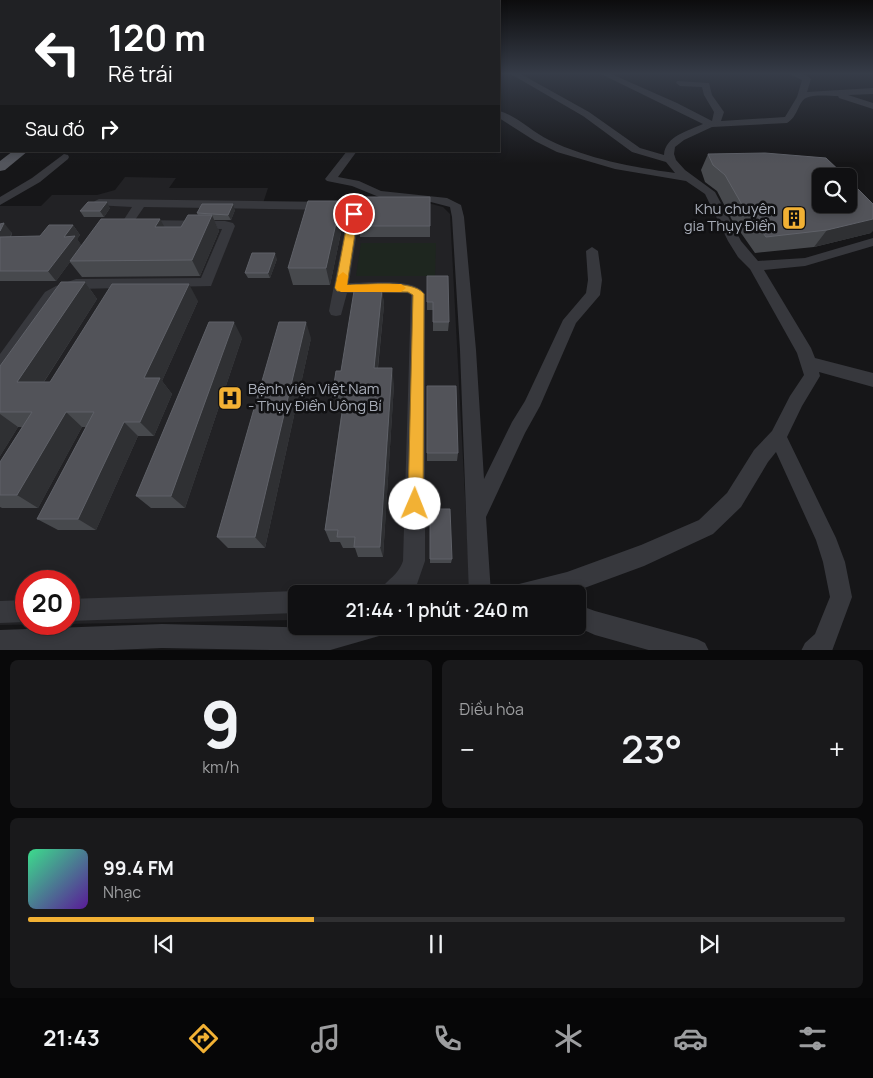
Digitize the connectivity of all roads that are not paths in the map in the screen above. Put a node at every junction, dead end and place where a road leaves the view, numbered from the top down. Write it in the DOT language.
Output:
graph roads {
  1 [pos="567,103"];
  2 [pos="670,103"];
  3 [pos="713,103"];
  4 [pos="798,103"];
  5 [pos="500,115"];
  6 [pos="713,124"];
  7 [pos="21,152"];
  8 [pos="351,152"];
  9 [pos="64,157"];
  10 [pos="670,160"];
  11 [pos="0,167"];
  12 [pos="689,178"];
  13 [pos="0,202"];
  14 [pos="99,203"];
  15 [pos="140,204"];
  16 [pos="873,242"];
  17 [pos="592,250"];
  18 [pos="756,266"];
  19 [pos="341,288"];
  20 [pos="336,311"];
  21 [pos="808,363"];
  22 [pos="0,366"];
  23 [pos="873,380"];
  24 [pos="778,437"];
  25 [pos="476,517"];
  26 [pos="401,585"];
  27 [pos="480,585"];
  28 [pos="558,585"];
  29 [pos="288,602"];
  30 [pos="80,610"];
  31 [pos="15,611"];
  32 [pos="0,612"];
  33 [pos="586,620"];
  34 [pos="351,635"];
  35 [pos="0,642"];
  36 [pos="161,643"];
  37 [pos="321,645"];
  38 [pos="697,650"];
  39 [pos="813,650"];
  1 -- 10 [label="street"];
  2 -- 6 [label="street"];
  3 -- 6 [label="street"];
  4 -- 6 [label="street"];
  5 -- 12 [label="street"];
  6 -- 10 [label="street"];
  7 -- 11 [label="main road"];
  8 -- 25 [label="street"];
  9 -- 13 [label="street"];
  10 -- 12 [label="street"];
  12 -- 18 [label="street"];
  14 -- 15 [label="street"];
  15 -- 19 [label="street"];
  15 -- 22 [label="street"];
  16 -- 18 [label="street"];
  17 -- 25 [label="street"];
  18 -- 21 [label="street"];
  19 -- 20 [label="street"];
  19 -- 26 [label="street"];
  21 -- 23 [label="street"];
  21 -- 24 [label="street"];
  24 -- 28 [label="street"];
  24 -- 39 [label="street"];
  25 -- 27 [label="street"];
  29 -- 30 [label="street"];
  31 -- 32 [label="street"];
  33 -- 38 [label="street"];
  34 -- 37 [label="street"];
  35 -- 36 [label="street"];
  36 -- 37 [label="street"];
}
